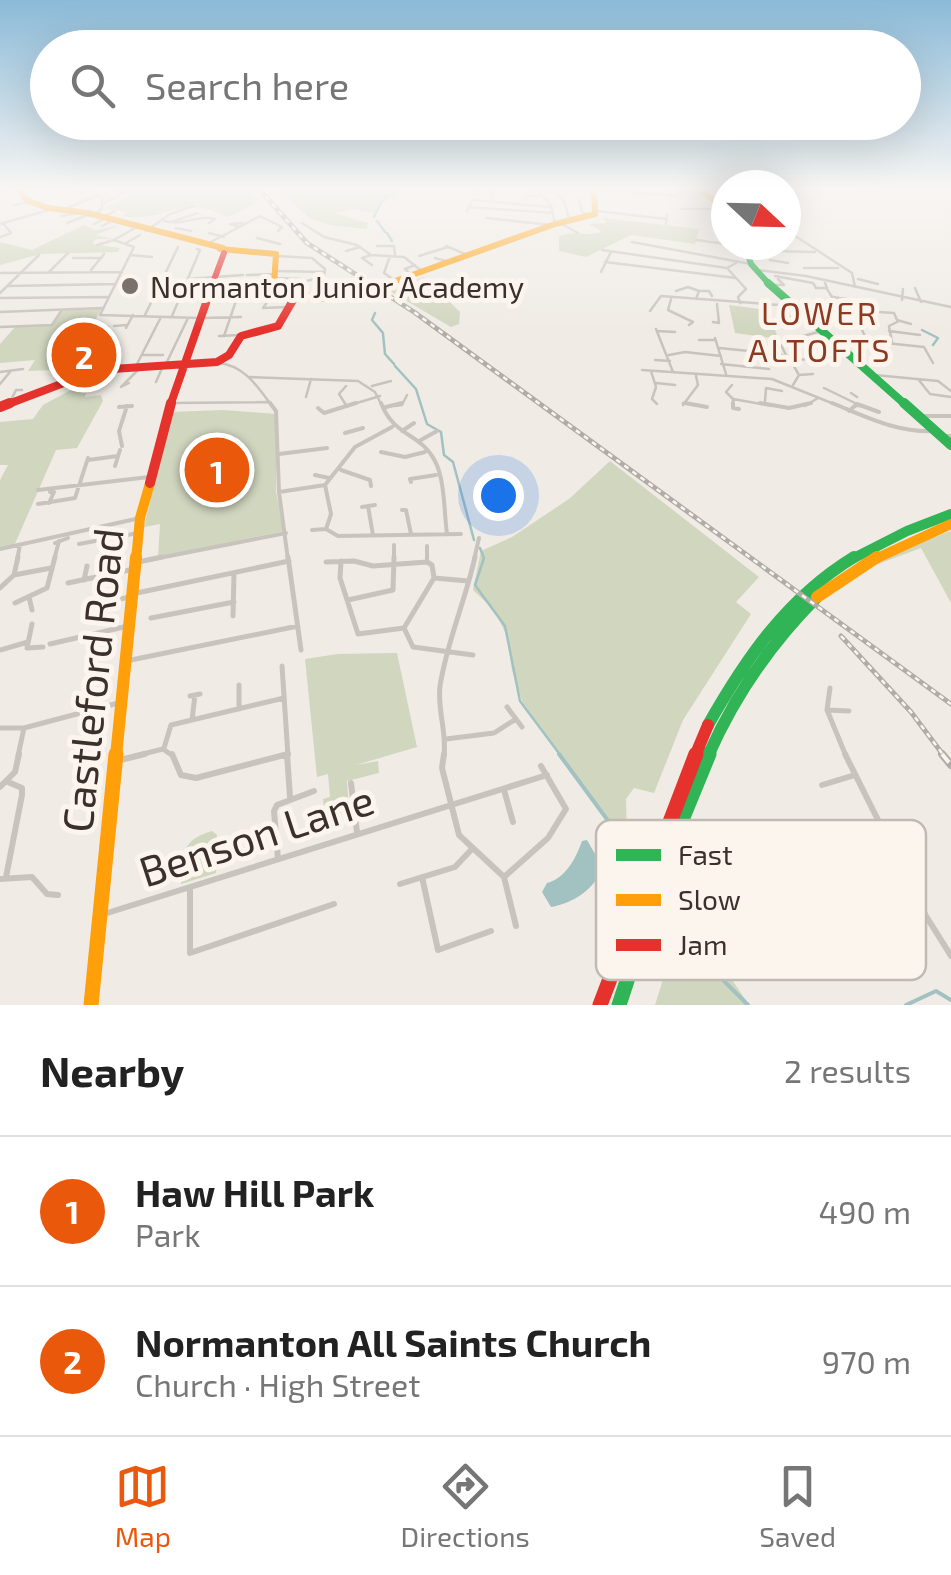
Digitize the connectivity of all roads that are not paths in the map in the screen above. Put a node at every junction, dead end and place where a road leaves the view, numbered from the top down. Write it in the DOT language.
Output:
graph roads {
  1 [pos="130,236"];
  2 [pos="135,236"];
  3 [pos="150,236"];
  4 [pos="232,236"];
  5 [pos="323,236"];
  6 [pos="516,236"];
  7 [pos="708,236"];
  8 [pos="256,238"];
  9 [pos="801,239"];
  10 [pos="114,240"];
  11 [pos="696,240"];
  12 [pos="271,242"];
  13 [pos="632,242"];
  14 [pos="708,242"];
  15 [pos="711,242"];
  16 [pos="126,243"];
  17 [pos="97,245"];
  18 [pos="377,246"];
  19 [pos="222,247"];
  20 [pos="264,247"];
  21 [pos="360,247"];
  22 [pos="178,248"];
  23 [pos="146,249"];
  24 [pos="198,249"];
  25 [pos="155,250"];
  26 [pos="602,250"];
  27 [pos="801,250"];
  28 [pos="278,252"];
  29 [pos="346,252"];
  30 [pos="472,252"];
  31 [pos="611,252"];
  32 [pos="818,252"];
  33 [pos="68,253"];
  34 [pos="142,254"];
  35 [pos="130,255"];
  36 [pos="370,255"];
  37 [pos="39,256"];
  38 [pos="392,256"];
  39 [pos="419,256"];
  40 [pos="72,258"];
  41 [pos="751,260"];
  42 [pos="770,260"];
  43 [pos="605,262"];
  44 [pos="736,263"];
  45 [pos="372,265"];
  46 [pos="806,266"];
  47 [pos="642,267"];
  48 [pos="754,267"];
  49 [pos="842,267"];
  50 [pos="727,268"];
  51 [pos="419,269"];
  52 [pos="21,272"];
  53 [pos="49,272"];
  54 [pos="89,272"];
  55 [pos="122,272"];
  56 [pos="305,272"];
  57 [pos="325,272"];
  58 [pos="601,272"];
  59 [pos="0,273"];
  60 [pos="384,273"];
  61 [pos="788,273"];
  62 [pos="210,275"];
  63 [pos="379,275"];
  64 [pos="401,277"];
  65 [pos="639,278"];
  66 [pos="736,278"];
  67 [pos="773,278"];
  68 [pos="856,278"];
  69 [pos="188,279"];
  70 [pos="276,281"];
  71 [pos="824,282"];
  72 [pos="874,282"];
  73 [pos="115,284"];
  74 [pos="300,286"];
  75 [pos="827,288"];
  76 [pos="854,288"];
  77 [pos="915,288"];
  78 [pos="240,289"];
  79 [pos="680,289"];
  80 [pos="899,289"];
  81 [pos="226,290"];
  82 [pos="2,291"];
  83 [pos="699,291"];
  84 [pos="717,291"];
  85 [pos="210,292"];
  86 [pos="710,293"];
  87 [pos="182,294"];
  88 [pos="661,296"];
  89 [pos="108,297"];
  90 [pos="671,297"];
  91 [pos="833,297"];
  92 [pos="696,300"];
  93 [pos="827,300"];
  94 [pos="902,300"];
  95 [pos="716,303"];
  96 [pos="740,303"];
  97 [pos="922,304"];
  98 [pos="951,307"];
  99 [pos="102,308"];
  100 [pos="287,308"];
  101 [pos="799,310"];
  102 [pos="61,311"];
  103 [pos="650,311"];
  104 [pos="826,311"];
  105 [pos="880,311"];
  106 [pos="0,312"];
  107 [pos="133,315"];
  108 [pos="146,315"];
  109 [pos="161,317"];
  110 [pos="231,317"];
  111 [pos="241,317"];
  112 [pos="172,318"];
  113 [pos="188,318"];
  114 [pos="201,318"];
  115 [pos="782,318"];
  116 [pos="898,321"];
  117 [pos="713,322"];
  118 [pos="910,324"];
  119 [pos="688,325"];
  120 [pos="114,326"];
  121 [pos="127,326"];
  122 [pos="0,327"];
  123 [pos="889,331"];
  124 [pos="675,332"];
  125 [pos="826,334"];
  126 [pos="798,335"];
  127 [pos="242,336"];
  128 [pos="920,337"];
  129 [pos="700,338"];
  130 [pos="734,340"];
  131 [pos="866,340"];
  132 [pos="892,343"];
  133 [pos="761,344"];
  134 [pos="780,345"];
  135 [pos="719,348"];
  136 [pos="736,349"];
  137 [pos="749,351"];
  138 [pos="812,352"];
  139 [pos="668,355"];
  140 [pos="786,355"];
  141 [pos="720,356"];
  142 [pos="816,359"];
  143 [pos="655,360"];
  144 [pos="791,360"];
  145 [pos="225,361"];
  146 [pos="672,361"];
  147 [pos="933,361"];
  148 [pos="164,362"];
  149 [pos="826,362"];
  150 [pos="140,363"];
  151 [pos="721,364"];
  152 [pos="181,366"];
  153 [pos="768,369"];
  154 [pos="921,369"];
  155 [pos="23,370"];
  156 [pos="642,370"];
  157 [pos="651,371"];
  158 [pos="0,372"];
  159 [pos="10,372"];
  160 [pos="673,372"];
  161 [pos="695,374"];
  162 [pos="726,374"];
  163 [pos="799,374"];
  164 [pos="870,374"];
  165 [pos="813,375"];
  166 [pos="250,377"];
  167 [pos="918,378"];
  168 [pos="311,379"];
  169 [pos="927,379"];
  170 [pos="391,380"];
  171 [pos="128,382"];
  172 [pos="156,382"];
  173 [pos="0,383"];
  174 [pos="655,383"];
  175 [pos="675,385"];
  176 [pos="728,385"];
  177 [pos="793,385"];
  178 [pos="342,386"];
  179 [pos="372,386"];
  180 [pos="824,388"];
  181 [pos="781,389"];
  182 [pos="22,390"];
  183 [pos="851,394"];
  184 [pos="951,394"];
  185 [pos="404,395"];
  186 [pos="380,396"];
  187 [pos="306,397"];
  188 [pos="819,398"];
  189 [pos="733,399"];
  190 [pos="857,399"];
  191 [pos="270,402"];
  192 [pos="764,402"];
  193 [pos="170,403"];
  194 [pos="654,403"];
  195 [pos="5,405"];
  196 [pos="130,406"];
  197 [pos="119,407"];
  198 [pos="348,407"];
  199 [pos="384,407"];
  200 [pos="707,407"];
  201 [pos="739,409"];
  202 [pos="877,410"];
  203 [pos="317,411"];
  204 [pos="850,412"];
  205 [pos="917,416"];
  206 [pos="951,416"];
  207 [pos="412,425"];
  208 [pos="392,427"];
  209 [pos="402,430"];
  210 [pos="437,431"];
  211 [pos="345,434"];
  212 [pos="942,434"];
  213 [pos="369,437"];
  214 [pos="418,442"];
  215 [pos="951,445"];
  216 [pos="328,448"];
  217 [pos="120,451"];
  218 [pos="428,451"];
  219 [pos="387,452"];
  220 [pos="279,454"];
  221 [pos="115,466"];
  222 [pos="341,470"];
  223 [pos="438,474"];
  224 [pos="315,475"];
  225 [pos="150,477"];
  226 [pos="329,478"];
  227 [pos="411,482"];
  228 [pos="325,485"];
  229 [pos="69,486"];
  230 [pos="371,486"];
  231 [pos="79,487"];
  232 [pos="38,490"];
  233 [pos="50,492"];
  234 [pos="278,492"];
  235 [pos="49,503"];
  236 [pos="38,504"];
  237 [pos="368,506"];
  238 [pos="402,510"];
  239 [pos="951,514"];
  240 [pos="140,518"];
  241 [pos="951,524"];
  242 [pos="326,529"];
  243 [pos="312,530"];
  244 [pos="138,533"];
  245 [pos="286,533"];
  246 [pos="447,534"];
  247 [pos="461,534"];
  248 [pos="411,536"];
  249 [pos="372,537"];
  250 [pos="68,538"];
  251 [pos="478,538"];
  252 [pos="20,544"];
  253 [pos="79,544"];
  254 [pos="394,546"];
  255 [pos="427,546"];
  256 [pos="468,548"];
  257 [pos="0,549"];
  258 [pos="476,549"];
  259 [pos="289,561"];
  260 [pos="341,561"];
  261 [pos="326,562"];
  262 [pos="428,562"];
  263 [pos="394,564"];
  264 [pos="86,566"];
  265 [pos="134,566"];
  266 [pos="50,568"];
  267 [pos="234,573"];
  268 [pos="14,575"];
  269 [pos="434,578"];
  270 [pos="84,580"];
  271 [pos="469,581"];
  272 [pos="68,584"];
  273 [pos="0,588"];
  274 [pos="131,596"];
  275 [pos="30,597"];
  276 [pos="348,600"];
  277 [pos="234,602"];
  278 [pos="15,603"];
  279 [pos="90,605"];
  280 [pos="32,610"];
  281 [pos="233,616"];
  282 [pos="151,618"];
  283 [pos="32,624"];
  284 [pos="128,626"];
  285 [pos="298,626"];
  286 [pos="404,628"];
  287 [pos="28,642"];
  288 [pos="0,650"];
  289 [pos="301,650"];
  290 [pos="448,652"];
  291 [pos="473,655"];
  292 [pos="125,661"];
  293 [pos="282,666"];
  294 [pos="239,685"];
  295 [pos="830,688"];
  296 [pos="195,695"];
  297 [pos="284,698"];
  298 [pos="122,702"];
  299 [pos="507,707"];
  300 [pos="239,709"];
  301 [pos="827,710"];
  302 [pos="848,711"];
  303 [pos="516,719"];
  304 [pos="192,720"];
  305 [pos="522,727"];
  306 [pos="0,728"];
  307 [pos="24,728"];
  308 [pos="446,739"];
  309 [pos="164,748"];
  310 [pos="288,754"];
  311 [pos="116,761"];
  312 [pos="541,766"];
  313 [pos="547,775"];
  314 [pos="855,775"];
  315 [pos="8,782"];
  316 [pos="351,783"];
  317 [pos="822,785"];
  318 [pos="0,787"];
  319 [pos="504,790"];
  320 [pos="314,791"];
  321 [pos="290,797"];
  322 [pos="451,806"];
  323 [pos="669,820"];
  324 [pos="685,820"];
  325 [pos="878,820"];
  326 [pos="513,822"];
  327 [pos="358,832"];
  328 [pos="470,850"];
  329 [pos="19,857"];
  330 [pos="278,859"];
  331 [pos="9,860"];
  332 [pos="422,877"];
  333 [pos="3,878"];
  334 [pos="504,878"];
  335 [pos="400,884"];
  336 [pos="190,887"];
  337 [pos="58,895"];
  338 [pos="334,904"];
  339 [pos="100,915"];
  340 [pos="926,916"];
  341 [pos="516,926"];
  342 [pos="490,930"];
  343 [pos="951,956"];
  344 [pos="628,980"];
  345 [pos="91,1005"];
  346 [pos="619,1005"];
  1 -- 10 [label="street"];
  2 -- 16 [label="street"];
  3 -- 19 [label="main road"];
  4 -- 19 [label="street"];
  5 -- 21 [label="street"];
  6 -- 30 [label="main road"];
  7 -- 14 [label="street"];
  8 -- 12 [label="street"];
  9 -- 32 [label="street"];
  10 -- 16 [label="street"];
  10 -- 17 [label="street"];
  11 -- 14 [label="street"];
  12 -- 20 [label="street"];
  12 -- 28 [label="street"];
  13 -- 44 [label="street"];
  14 -- 15 [label="street"];
  16 -- 35 [label="street"];
  18 -- 38 [label="street"];
  19 -- 28 [label="main road"];
  19 -- 62 [label="main road, Castleford Road"];
  21 -- 29 [label="street"];
  21 -- 36 [label="street"];
  22 -- 108 [label="street"];
  23 -- 34 [label="street"];
  24 -- 69 [label="street"];
  25 -- 34 [label="street"];
  26 -- 31 [label="street"];
  27 -- 32 [label="street"];
  28 -- 57 [label="street"];
  28 -- 70 [label="main road"];
  30 -- 39 [label="street"];
  30 -- 51 [label="main road"];
  31 -- 43 [label="street"];
  31 -- 50 [label="street"];
  32 -- 49 [label="street"];
  33 -- 53 [label="street"];
  34 -- 35 [label="street"];
  35 -- 55 [label="street"];
  36 -- 38 [label="street"];
  36 -- 45 [label="street"];
  37 -- 52 [label="street"];
  38 -- 51 [label="street"];
  38 -- 60 [label="street"];
  40 -- 54 [label="street"];
  41 -- 48 [label="main road"];
  42 -- 61 [label="street"];
  43 -- 47 [label="street"];
  43 -- 58 [label="street"];
  44 -- 48 [label="street"];
  44 -- 50 [label="street"];
  46 -- 49 [label="street"];
  47 -- 65 [label="street"];
  47 -- 66 [label="street"];
  48 -- 67 [label="main road"];
  49 -- 68 [label="street"];
  50 -- 66 [label="street"];
  51 -- 64 [label="main road"];
  52 -- 53 [label="street"];
  52 -- 59 [label="street"];
  52 -- 82 [label="street"];
  53 -- 54 [label="street"];
  54 -- 55 [label="street"];
  55 -- 73 [label="street"];
  56 -- 57 [label="street"];
  56 -- 70 [label="street"];
  56 -- 74 [label="street"];
  57 -- 74 [label="street"];
  60 -- 63 [label="street"];
  60 -- 64 [label="street"];
  61 -- 67 [label="street"];
  61 -- 71 [label="street"];
  62 -- 69 [label="street"];
  62 -- 70 [label="street"];
  62 -- 85 [label="main road, Castleford Road"];
  64 -- 74 [label="main road"];
  66 -- 96 [label="street"];
  67 -- 75 [label="street"];
  67 -- 101 [label="main road"];
  68 -- 72 [label="street"];
  68 -- 76 [label="street"];
  69 -- 87 [label="street"];
  70 -- 74 [label="main road"];
  70 -- 100 [label="street"];
  71 -- 75 [label="street"];
  71 -- 76 [label="street"];
  73 -- 82 [label="street"];
  73 -- 89 [label="street"];
  74 -- 100 [label="main road"];
  75 -- 91 [label="street"];
  76 -- 94 [label="street"];
  77 -- 97 [label="street"];
  78 -- 110 [label="street"];
  79 -- 83 [label="street"];
  80 -- 94 [label="street"];
  81 -- 85 [label="street"];
  82 -- 89 [label="street"];
  83 -- 86 [label="street"];
  83 -- 92 [label="street"];
  84 -- 86 [label="street"];
  85 -- 87 [label="street"];
  85 -- 114 [label="main road, Castleford Road"];
  87 -- 112 [label="street"];
  88 -- 90 [label="street"];
  88 -- 103 [label="street"];
  89 -- 99 [label="street"];
  90 -- 92 [label="street"];
  90 -- 119 [label="street"];
  91 -- 93 [label="street"];
  91 -- 131 [label="street"];
  92 -- 95 [label="street"];
  94 -- 97 [label="street"];
  95 -- 96 [label="street"];
  95 -- 117 [label="street"];
  96 -- 101 [label="street"];
  97 -- 98 [label="street"];
  99 -- 102 [label="street"];
  99 -- 107 [label="street"];
  100 -- 127 [label="main road"];
  101 -- 104 [label="street"];
  101 -- 115 [label="street"];
  101 -- 125 [label="main road"];
  102 -- 106 [label="street"];
  102 -- 122 [label="street"];
  105 -- 116 [label="street"];
  107 -- 108 [label="street"];
  107 -- 121 [label="street"];
  108 -- 109 [label="street"];
  109 -- 112 [label="street"];
  109 -- 150 [label="street"];
  110 -- 111 [label="street"];
  110 -- 114 [label="street"];
  110 -- 127 [label="street"];
  112 -- 113 [label="street"];
  113 -- 114 [label="street"];
  113 -- 148 [label="street"];
  114 -- 152 [label="main road, Castleford Road"];
  116 -- 118 [label="street"];
  116 -- 123 [label="street"];
  120 -- 121 [label="street"];
  123 -- 128 [label="street"];
  123 -- 132 [label="street"];
  124 -- 139 [label="street"];
  125 -- 126 [label="street"];
  125 -- 131 [label="street"];
  125 -- 164 [label="main road"];
  127 -- 145 [label="main road"];
  129 -- 135 [label="street"];
  130 -- 136 [label="street"];
  131 -- 132 [label="street"];
  132 -- 147 [label="street"];
  133 -- 140 [label="street"];
  134 -- 140 [label="street"];
  135 -- 136 [label="street"];
  135 -- 141 [label="street"];
  136 -- 137 [label="street"];
  138 -- 142 [label="street"];
  139 -- 141 [label="street"];
  139 -- 146 [label="street"];
  140 -- 144 [label="street"];
  141 -- 151 [label="street"];
  142 -- 144 [label="street"];
  142 -- 149 [label="street"];
  143 -- 146 [label="street"];
  144 -- 163 [label="street"];
  145 -- 152 [label="main road"];
  145 -- 166 [label="street"];
  146 -- 160 [label="street"];
  148 -- 150 [label="main road"];
  148 -- 152 [label="main road"];
  148 -- 172 [label="street"];
  150 -- 171 [label="street"];
  150 -- 195 [label="main road"];
  151 -- 153 [label="street"];
  151 -- 162 [label="street"];
  152 -- 193 [label="main road, Castleford Road"];
  154 -- 169 [label="street"];
  155 -- 159 [label="street"];
  156 -- 157 [label="street"];
  157 -- 160 [label="street"];
  157 -- 174 [label="street"];
  158 -- 159 [label="street"];
  159 -- 173 [label="street"];
  160 -- 161 [label="street"];
  161 -- 162 [label="street"];
  161 -- 200 [label="street"];
  162 -- 177 [label="street"];
  163 -- 165 [label="street"];
  163 -- 177 [label="street"];
  164 -- 167 [label="street"];
  164 -- 205 [label="main road"];
  166 -- 168 [label="street"];
  166 -- 191 [label="street"];
  167 -- 169 [label="street"];
  167 -- 184 [label="street"];
  168 -- 179 [label="street"];
  168 -- 187 [label="street"];
  169 -- 184 [label="street"];
  170 -- 179 [label="street"];
  174 -- 175 [label="street"];
  174 -- 194 [label="street"];
  176 -- 189 [label="street"];
  177 -- 188 [label="street"];
  178 -- 198 [label="street"];
  179 -- 186 [label="street"];
  180 -- 190 [label="street"];
  181 -- 192 [label="street"];
  182 -- 195 [label="street"];
  183 -- 190 [label="street"];
  185 -- 199 [label="street"];
  186 -- 198 [label="street"];
  186 -- 199 [label="street"];
  188 -- 192 [label="street"];
  188 -- 204 [label="street"];
  189 -- 192 [label="street"];
  189 -- 201 [label="street"];
  190 -- 202 [label="street"];
  190 -- 204 [label="street"];
  191 -- 193 [label="street"];
  191 -- 220 [label="street"];
  193 -- 225 [label="main road, Castleford Road"];
  196 -- 197 [label="street"];
  196 -- 217 [label="street"];
  198 -- 203 [label="street"];
  199 -- 208 [label="street"];
  204 -- 212 [label="street"];
  205 -- 206 [label="street"];
  205 -- 212 [label="main road"];
  207 -- 209 [label="street"];
  208 -- 209 [label="street"];
  208 -- 213 [label="street"];
  209 -- 214 [label="street"];
  210 -- 214 [label="street"];
  211 -- 213 [label="street"];
  212 -- 215 [label="main road"];
  213 -- 222 [label="street"];
  214 -- 218 [label="street"];
  216 -- 220 [label="street"];
  217 -- 221 [label="street"];
  217 -- 231 [label="street"];
  218 -- 219 [label="street"];
  218 -- 223 [label="street"];
  220 -- 234 [label="street"];
  222 -- 226 [label="street"];
  222 -- 230 [label="street"];
  223 -- 227 [label="street"];
  223 -- 246 [label="street"];
  224 -- 226 [label="street"];
  225 -- 231 [label="street"];
  225 -- 240 [label="main road, Castleford Road"];
  226 -- 228 [label="street"];
  228 -- 234 [label="street"];
  228 -- 242 [label="street"];
  229 -- 231 [label="street"];
  229 -- 232 [label="street"];
  231 -- 235 [label="street"];
  233 -- 235 [label="street"];
  234 -- 245 [label="street"];
  235 -- 236 [label="street"];
  237 -- 249 [label="street"];
  238 -- 248 [label="street"];
  239 -- 323 [label="main road"];
  240 -- 244 [label="main road, Castleford Road"];
  240 -- 252 [label="street"];
  241 -- 324 [label="main road"];
  242 -- 243 [label="street"];
  242 -- 249 [label="street"];
  244 -- 253 [label="street"];
  244 -- 265 [label="main road, Castleford Road"];
  245 -- 259 [label="street"];
  245 -- 265 [label="street"];
  246 -- 247 [label="street"];
  246 -- 248 [label="street"];
  248 -- 249 [label="street"];
  250 -- 266 [label="street"];
  251 -- 258 [label="street"];
  252 -- 257 [label="street"];
  252 -- 268 [label="street"];
  254 -- 263 [label="street"];
  255 -- 262 [label="street"];
  256 -- 258 [label="street"];
  258 -- 271 [label="street"];
  259 -- 267 [label="street"];
  259 -- 285 [label="street"];
  260 -- 261 [label="street"];
  260 -- 263 [label="street"];
  260 -- 276 [label="street"];
  262 -- 263 [label="street"];
  262 -- 269 [label="street"];
  263 -- 276 [label="street"];
  264 -- 270 [label="street"];
  265 -- 270 [label="street"];
  265 -- 274 [label="main road, Castleford Road"];
  266 -- 268 [label="street"];
  266 -- 275 [label="street"];
  267 -- 274 [label="street"];
  267 -- 277 [label="street"];
  268 -- 273 [label="street"];
  269 -- 271 [label="street"];
  269 -- 286 [label="street"];
  270 -- 272 [label="street"];
  271 -- 290 [label="street"];
  274 -- 279 [label="street"];
  274 -- 284 [label="main road, Castleford Road"];
  275 -- 278 [label="street"];
  275 -- 280 [label="street"];
  276 -- 286 [label="street"];
  277 -- 281 [label="street"];
  277 -- 282 [label="street"];
  283 -- 287 [label="street"];
  284 -- 287 [label="street"];
  284 -- 292 [label="main road, Castleford Road"];
  285 -- 289 [label="street"];
  285 -- 292 [label="street"];
  286 -- 290 [label="street"];
  287 -- 288 [label="street"];
  290 -- 291 [label="street"];
  290 -- 308 [label="street"];
  292 -- 298 [label="main road, Castleford Road"];
  293 -- 297 [label="street"];
  294 -- 300 [label="street"];
  295 -- 301 [label="street"];
  296 -- 304 [label="street"];
  297 -- 300 [label="street"];
  297 -- 310 [label="street"];
  298 -- 307 [label="street"];
  298 -- 311 [label="main road, Castleford Road"];
  299 -- 303 [label="street"];
  300 -- 304 [label="street"];
  301 -- 302 [label="street"];
  301 -- 314 [label="street"];
  303 -- 305 [label="street"];
  303 -- 308 [label="street"];
  304 -- 309 [label="street"];
  306 -- 307 [label="street"];
  307 -- 315 [label="street"];
  308 -- 322 [label="street"];
  309 -- 310 [label="street"];
  309 -- 311 [label="street"];
  310 -- 321 [label="street"];
  311 -- 339 [label="main road, Castleford Road"];
  312 -- 313 [label="street"];
  313 -- 319 [label="street, Benson Lane"];
  313 -- 334 [label="street"];
  314 -- 317 [label="street"];
  314 -- 325 [label="street"];
  315 -- 318 [label="street"];
  315 -- 331 [label="street"];
  316 -- 327 [label="street"];
  319 -- 322 [label="street, Benson Lane"];
  319 -- 326 [label="street"];
  320 -- 321 [label="street"];
  321 -- 330 [label="street"];
  322 -- 327 [label="street, Benson Lane"];
  322 -- 328 [label="street"];
  327 -- 330 [label="street, Benson Lane"];
  328 -- 332 [label="street"];
  328 -- 334 [label="street"];
  329 -- 331 [label="street"];
  330 -- 336 [label="street, Benson Lane"];
  331 -- 333 [label="street"];
  332 -- 335 [label="street"];
  332 -- 342 [label="street"];
  333 -- 337 [label="street"];
  334 -- 341 [label="street"];
  336 -- 338 [label="street"];
  336 -- 339 [label="street, Benson Lane"];
  339 -- 345 [label="main road, Castleford Road"];
  340 -- 343 [label="street"];
  344 -- 346 [label="main road"];
}
